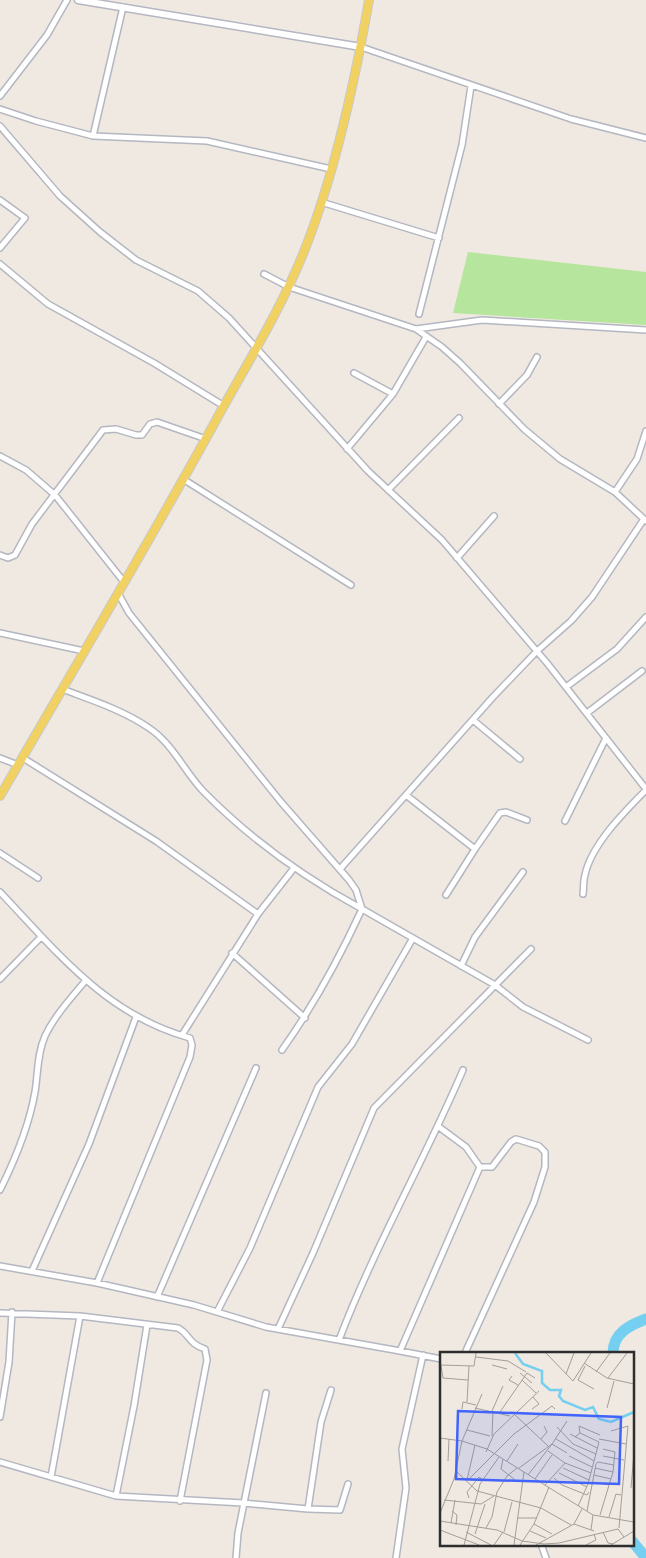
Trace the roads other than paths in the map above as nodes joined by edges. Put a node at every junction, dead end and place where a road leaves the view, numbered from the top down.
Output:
1 (67, 0) edge
2 (78, 0) edge
3 (370, 0) edge
4 (123, 8) junction
5 (361, 47) junction
6 (471, 86) junction
7 (0, 96) edge
8 (0, 109) edge
9 (0, 126) edge
10 (93, 136) junction
11 (646, 138) edge
12 (331, 169) junction
13 (0, 200) edge
14 (321, 202) junction
15 (439, 238) junction
16 (0, 248) edge
17 (0, 264) edge
18 (264, 274) dead end
19 (289, 287) junction
20 (420, 314) dead end
21 (416, 329) junction
22 (646, 330) edge
23 (426, 337) junction
24 (257, 347) junction
25 (537, 358) dead end
26 (354, 373) dead end
27 (393, 394) junction
28 (499, 404) junction
29 (224, 406) junction
30 (459, 418) dead end
31 (646, 431) edge
32 (206, 439) junction
33 (347, 449) junction
34 (0, 456) edge
35 (183, 479) junction
36 (388, 490) junction
37 (615, 492) junction
38 (55, 495) junction
39 (494, 516) dead end
40 (645, 520) edge
41 (0, 555) edge
42 (457, 558) junction
43 (124, 582) junction
44 (351, 585) dead end
45 (118, 593) junction
46 (646, 617) edge
47 (0, 633) edge
48 (84, 651) junction
49 (537, 651) junction
50 (642, 671) dead end
51 (566, 687) junction
52 (62, 689) junction
53 (587, 713) junction
54 (473, 720) junction
55 (606, 738) junction
56 (0, 758) edge
57 (520, 759) dead end
58 (20, 761) junction
59 (646, 790) edge
60 (0, 796) edge
61 (406, 796) junction
62 (527, 820) dead end
63 (565, 821) dead end
64 (475, 849) junction
65 (0, 853) edge
66 (294, 868) junction
67 (340, 868) junction
68 (523, 872) dead end
69 (38, 878) dead end
70 (0, 892) edge
71 (583, 894) dead end
72 (446, 895) dead end
73 (362, 909) junction
74 (258, 914) junction
75 (41, 937) junction
76 (413, 938) junction
77 (530, 949) dead end
78 (232, 952) junction
79 (461, 966) junction
80 (0, 979) edge
81 (86, 980) junction
82 (495, 985) junction
83 (136, 1017) junction
84 (305, 1018) junction
85 (182, 1036) junction
86 (588, 1040) dead end
87 (282, 1050) dead end
88 (256, 1068) dead end
89 (463, 1070) dead end
90 (439, 1127) junction
91 (480, 1167) junction
92 (0, 1190) edge
93 (0, 1266) edge
94 (32, 1271) junction
95 (97, 1283) junction
96 (157, 1297) junction
97 (12, 1312) junction
98 (217, 1312) junction
99 (0, 1313) edge
100 (80, 1316) junction
101 (147, 1325) junction
102 (278, 1329) junction
103 (339, 1340) junction
104 (400, 1352) junction
105 (465, 1352) edge
106 (422, 1355) junction
107 (440, 1359) edge
108 (331, 1390) dead end
109 (266, 1393) dead end
110 (0, 1418) edge
111 (0, 1462) edge
112 (51, 1477) junction
113 (348, 1484) dead end
114 (116, 1496) junction
115 (180, 1501) junction
116 (243, 1503) junction
117 (308, 1509) junction
118 (542, 1546) edge
119 (236, 1558) edge
120 (396, 1558) edge
121 (546, 1558) edge

1 - 7 street
2 - 4 street
3 - 5 main road
4 - 5 street
4 - 10 street
5 - 6 street
5 - 12 main road
6 - 11 street
6 - 15 street
8 - 10 street
9 - 24 street
10 - 12 street
12 - 14 main road
13 - 16 street
14 - 15 street
14 - 19 main road
15 - 20 street
17 - 29 street
18 - 19 street
19 - 21 street
19 - 24 main road
21 - 22 street
21 - 23 street
23 - 27 street
23 - 28 street
24 - 29 main road
24 - 33 street
25 - 28 street
26 - 27 street
27 - 33 street
28 - 37 street
29 - 32 main road
30 - 36 street
31 - 37 street
32 - 35 main road
32 - 38 street
33 - 36 street
34 - 38 street
35 - 43 main road
35 - 44 street
36 - 42 street
37 - 40 street
38 - 41 street
38 - 43 street
39 - 42 street
40 - 49 street
42 - 49 street
43 - 45 main road
45 - 48 main road
45 - 67 street
46 - 51 street
47 - 48 street
48 - 52 main road
49 - 51 street
49 - 54 street
50 - 53 street
51 - 53 street
52 - 58 main road
52 - 66 street
53 - 55 street
54 - 57 street
54 - 61 street
55 - 59 street
55 - 63 street
56 - 58 street
58 - 60 main road
58 - 74 street
59 - 71 street
61 - 64 street
61 - 67 street
62 - 64 street
64 - 72 street
65 - 69 street
66 - 73 street
66 - 74 street
67 - 73 street
68 - 79 street
70 - 75 street
73 - 76 street
73 - 84 street
74 - 78 street
75 - 80 street
75 - 81 street
76 - 79 street
76 - 98 street
77 - 82 street
78 - 84 street
78 - 85 street
79 - 82 street
81 - 83 street
81 - 92 street
82 - 86 street
82 - 102 street
83 - 85 street
83 - 94 street
84 - 87 street
85 - 95 street
88 - 96 street
89 - 90 street
90 - 91 street
90 - 103 street
91 - 104 street
91 - 105 street
93 - 94 street
94 - 95 street
95 - 96 street
96 - 98 street
97 - 99 street
97 - 100 street
97 - 110 street
98 - 102 street
100 - 101 street
100 - 112 street
101 - 114 street
101 - 115 street
102 - 103 street
103 - 104 street
104 - 106 street
106 - 107 street
106 - 120 street
108 - 117 street
109 - 116 street
111 - 112 street
112 - 114 street
113 - 117 street
114 - 115 street
115 - 116 street
116 - 117 street
116 - 119 street
118 - 121 street

